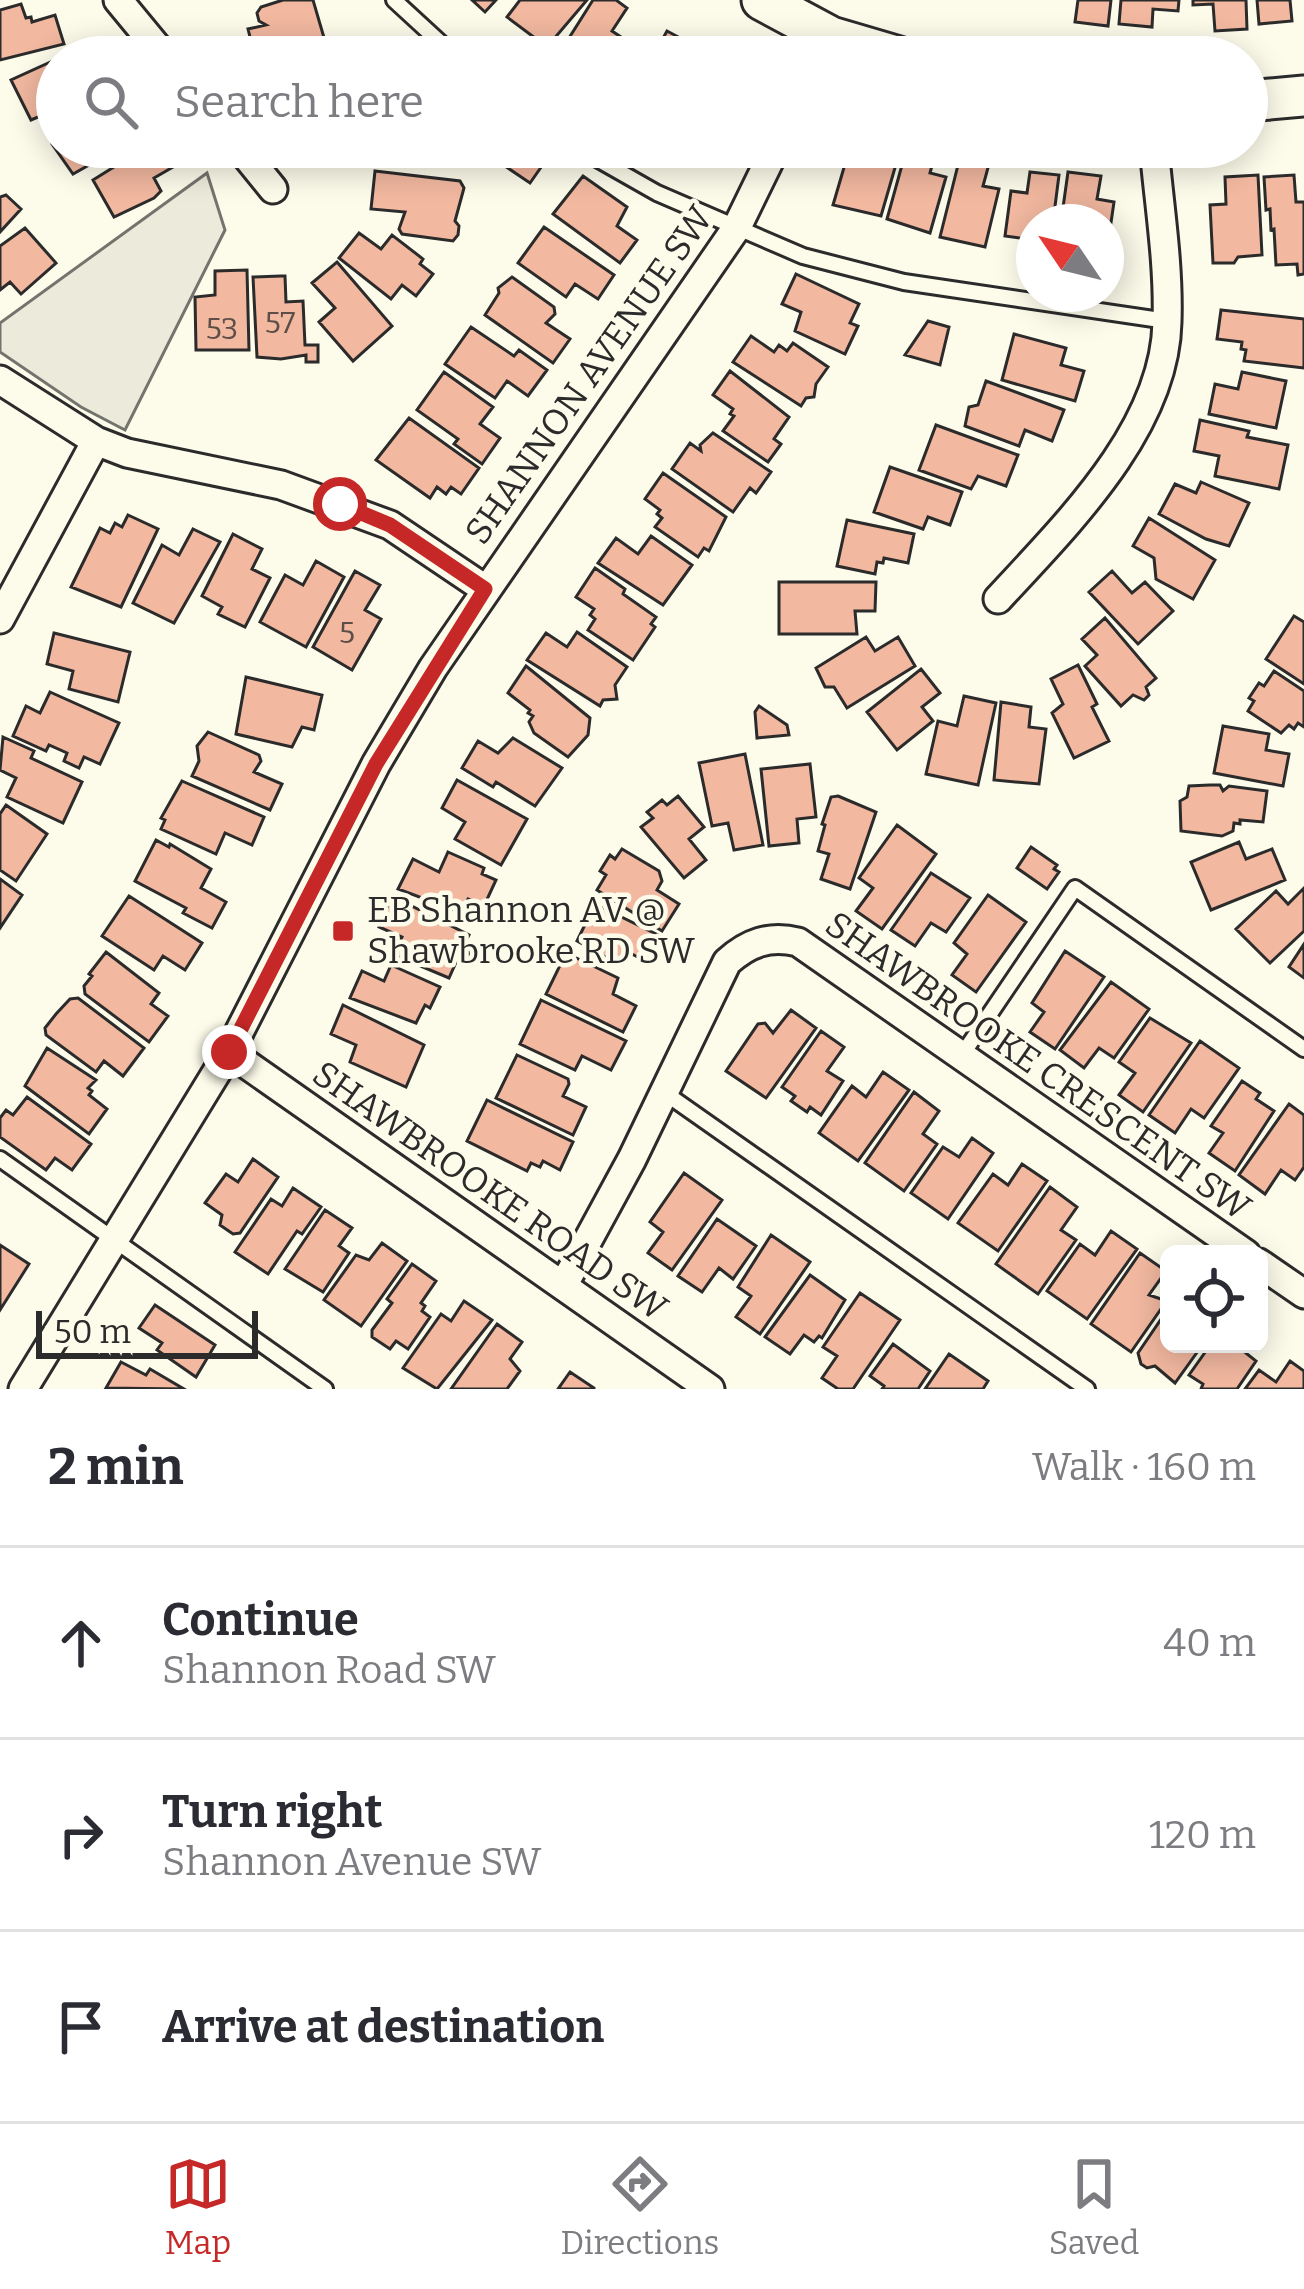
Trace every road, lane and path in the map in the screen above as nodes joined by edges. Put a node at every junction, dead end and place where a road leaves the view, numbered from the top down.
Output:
1 (118, 0) edge
2 (394, 0) edge
3 (762, 0) edge
4 (148, 36) edge
5 (433, 36) edge
6 (811, 36) edge
7 (1304, 96) edge
8 (1268, 99) edge
9 (256, 168) edge
10 (613, 168) edge
11 (766, 168) edge
12 (1156, 168) edge
13 (273, 189) dead end
14 (737, 227) junction
15 (1167, 322) junction
16 (0, 380) edge
17 (96, 441) junction
18 (485, 589) junction
19 (998, 599) dead end
20 (0, 619) edge
21 (1304, 1049) edge
22 (229, 1052) junction
23 (962, 1055) junction
24 (665, 1093) junction
25 (0, 1160) edge
26 (111, 1239) junction
27 (1233, 1245) edge
28 (1268, 1269) edge
29 (563, 1286) junction
30 (1304, 1294) edge
31 (23, 1389) edge
32 (325, 1389) edge
33 (710, 1389) edge
34 (1087, 1389) edge

1 - 4 street
2 - 5 lane
3 - 6 street
7 - 8 street
9 - 13 street
10 - 14 lane
11 - 14 street, SHANNON AVENUE SW
12 - 15 street
14 - 15 lane
14 - 18 street, SHANNON AVENUE SW
15 - 19 street
16 - 17 street
17 - 18 street
17 - 20 street
18 - 22 street, SHANNON AVENUE SW
21 - 23 lane
22 - 26 street, SHANNON AVENUE SW
22 - 29 street, SHAWBROOKE ROAD SW
23 - 24 street, SHAWBROOKE CRESCENT SW
23 - 27 street, SHAWBROOKE CRESCENT SW
24 - 29 street, SHAWBROOKE CRESCENT SW
24 - 34 lane
25 - 26 lane
26 - 31 street, SHANNON AVENUE SW
26 - 32 lane
28 - 30 street, SHAWBROOKE CRESCENT SW
29 - 33 street, SHAWBROOKE ROAD SW

